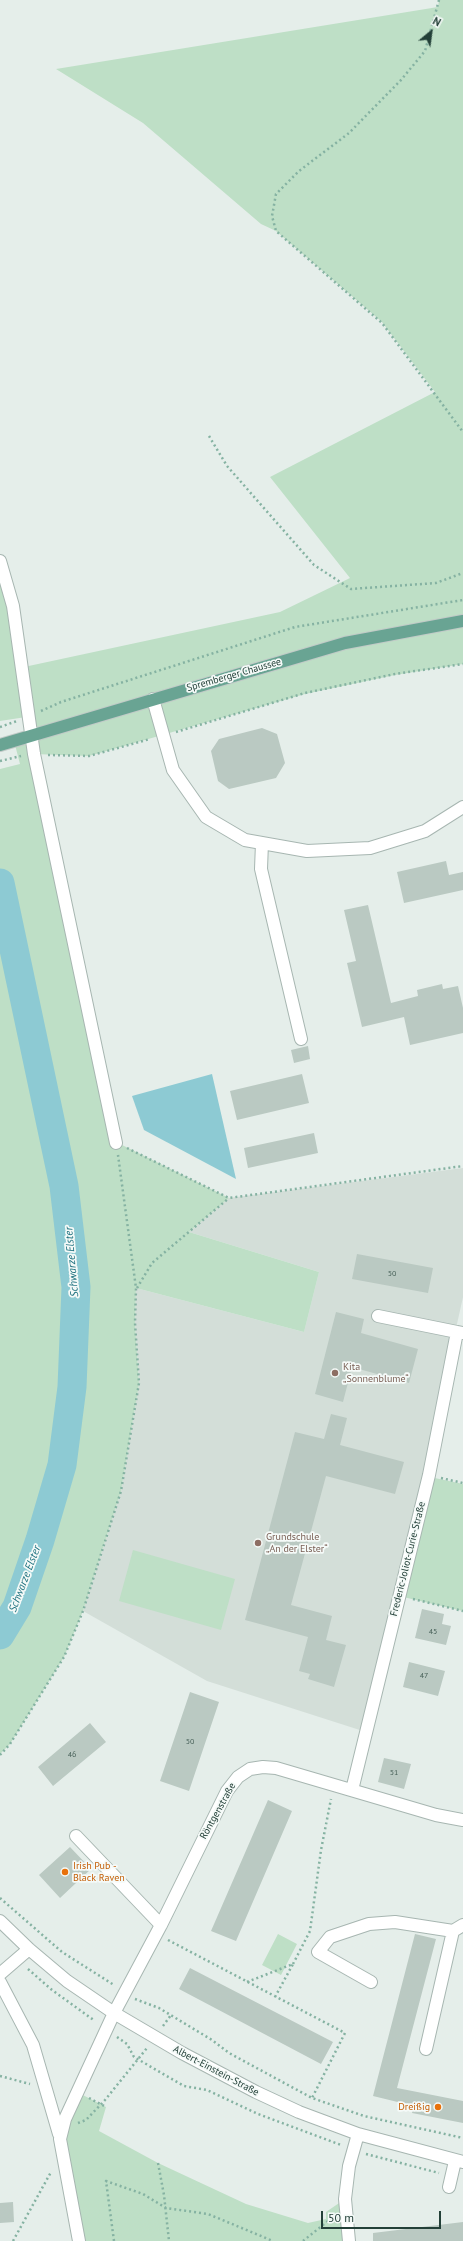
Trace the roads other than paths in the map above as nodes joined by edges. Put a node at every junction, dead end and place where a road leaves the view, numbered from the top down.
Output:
1 (0, 561) edge
2 (463, 621) edge
3 (153, 699) junction
4 (31, 735) junction
5 (4, 744) edge
6 (463, 807) edge
7 (262, 843) junction
8 (301, 1039) dead end
9 (116, 1142) road end
10 (378, 1316) dead end
11 (460, 1332) edge
12 (352, 1790) junction
13 (463, 1820) edge
14 (76, 1836) dead end
15 (0, 1921) edge
16 (458, 1928) edge
17 (165, 1929) junction
18 (29, 1949) junction
19 (0, 1974) edge
20 (0, 1982) edge
21 (371, 1982) dead end
22 (114, 2012) junction
23 (426, 2049) dead end
24 (358, 2134) junction
25 (61, 2138) junction
26 (459, 2161) edge
27 (450, 2187) dead end
28 (79, 2241) edge
29 (349, 2241) edge

1 - 4 street
2 - 3 main road, Spremberger Chaussee
3 - 4 main road, Spremberger Chaussee
3 - 7 street
4 - 5 main road, Spremberger Chaussee
4 - 9 street
6 - 7 street
7 - 8 street
10 - 11 street
11 - 12 street, Frederic-Joliot-Curie-Straße
12 - 13 street, Röntgenstraße
12 - 17 street, Röntgenstraße
14 - 17 street
15 - 18 street, Albert-Einstein-Straße
16 - 21 street
16 - 23 street
17 - 22 street, Röntgenstraße
18 - 19 street
18 - 22 street, Albert-Einstein-Straße
20 - 25 street
22 - 24 street, Albert-Einstein-Straße
22 - 25 street, Röntgenstraße
24 - 26 street, Albert-Einstein-Straße
24 - 29 street
25 - 28 street
26 - 27 street

